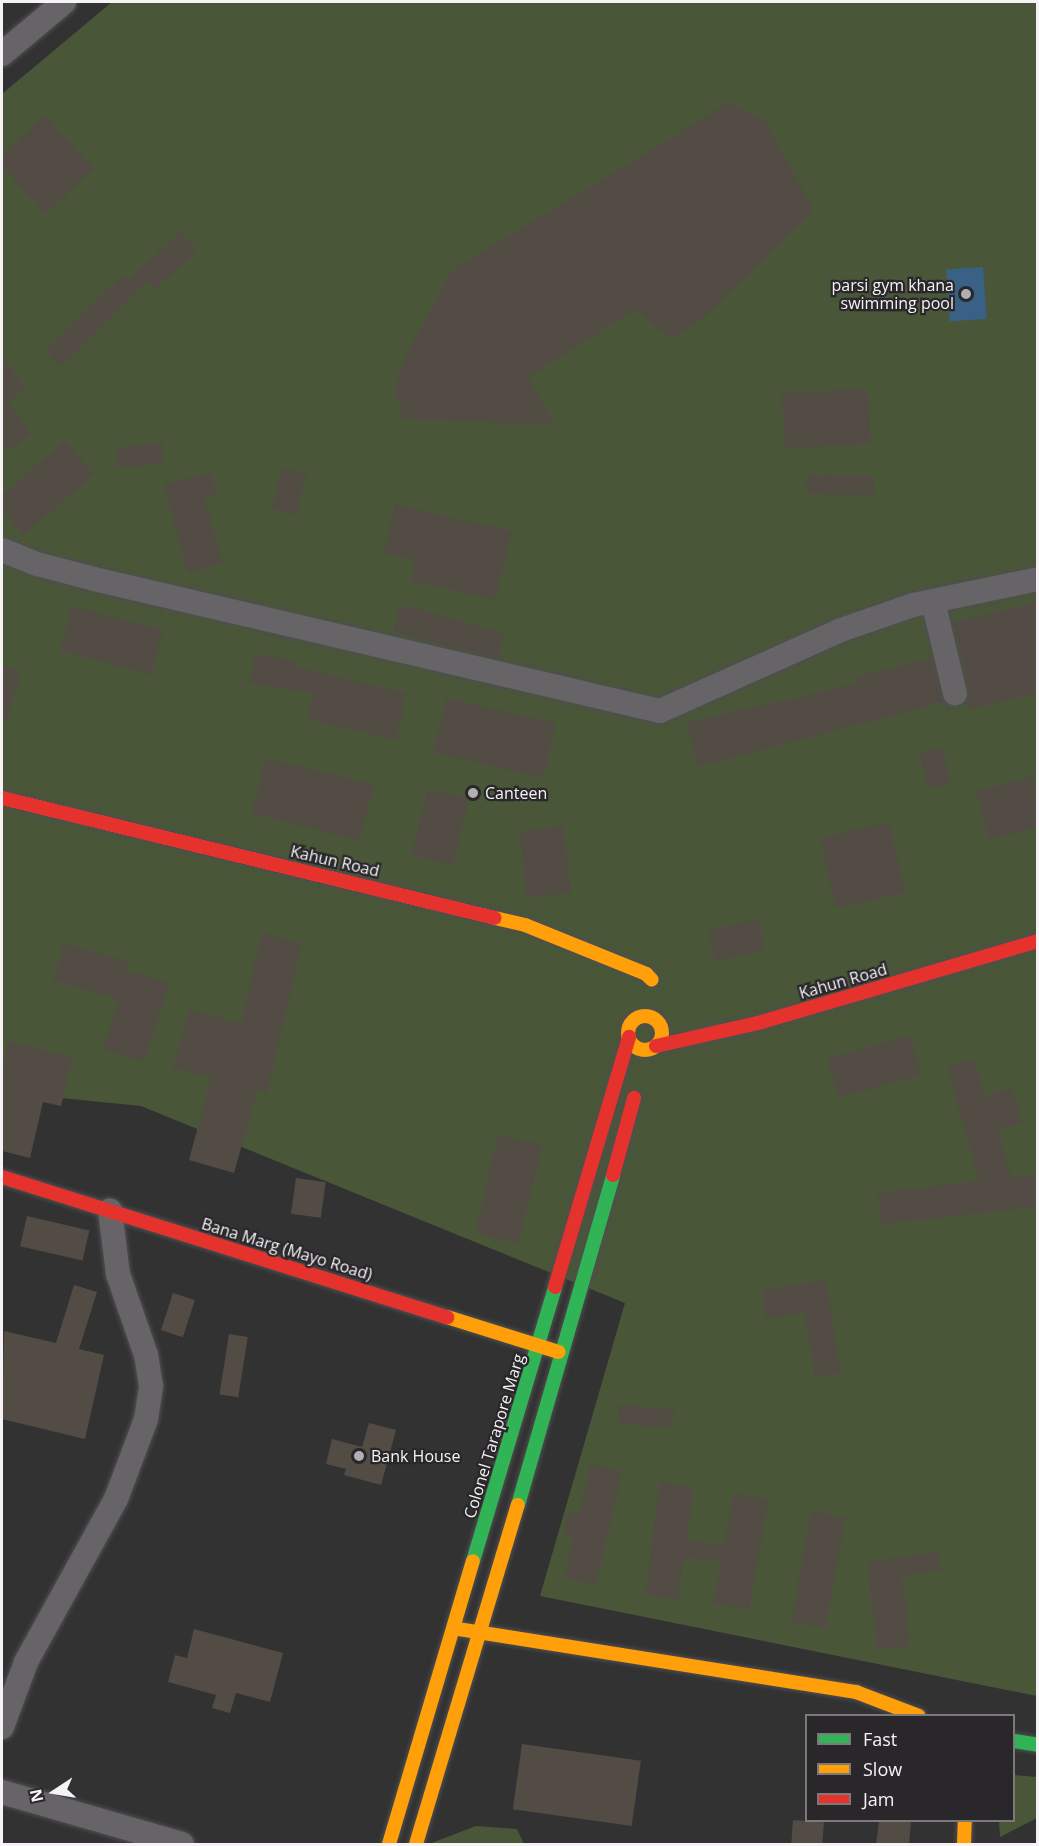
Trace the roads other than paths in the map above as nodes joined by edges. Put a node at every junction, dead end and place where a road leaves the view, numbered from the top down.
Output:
1 (64, 2) edge
2 (2, 54) edge
3 (2, 550) edge
4 (1038, 579) edge
5 (933, 601) junction
6 (955, 693) dead end
7 (2, 798) edge
8 (1038, 941) edge
9 (650, 992) junction
10 (633, 1021) junction
11 (663, 1023) junction
12 (629, 1037) junction
13 (649, 1052) junction
14 (638, 1084) dead end
15 (2, 1177) edge
16 (110, 1211) junction
17 (538, 1346) junction
18 (563, 1354) junction
19 (454, 1628) junction
20 (480, 1633) junction
21 (914, 1714) edge
22 (2, 1727) edge
23 (1015, 1741) edge
24 (1038, 1745) edge
25 (2, 1792) edge
26 (965, 1822) edge
27 (182, 1845) edge
28 (388, 1845) edge
29 (416, 1845) edge
30 (964, 1845) edge

1 - 2 street
3 - 5 street
4 - 5 street
5 - 6 street
7 - 9 street, Kahun Road
8 - 13 street, Kahun Road
9 - 10 street
9 - 11 street
10 - 11 street
10 - 12 street
11 - 13 street
12 - 13 street
12 - 17 street, Colonel Tarapore Marg
14 - 18 street
15 - 16 street, Bana Marg (Mayo Road)
16 - 17 street, Bana Marg (Mayo Road)
16 - 22 street
17 - 18 street, Bana Marg (Mayo Road)
17 - 19 street, Colonel Tarapore Marg
18 - 20 street
19 - 20 street
19 - 28 street, Colonel Tarapore Marg
20 - 21 street
20 - 29 street
23 - 24 street
25 - 27 street
26 - 30 street

